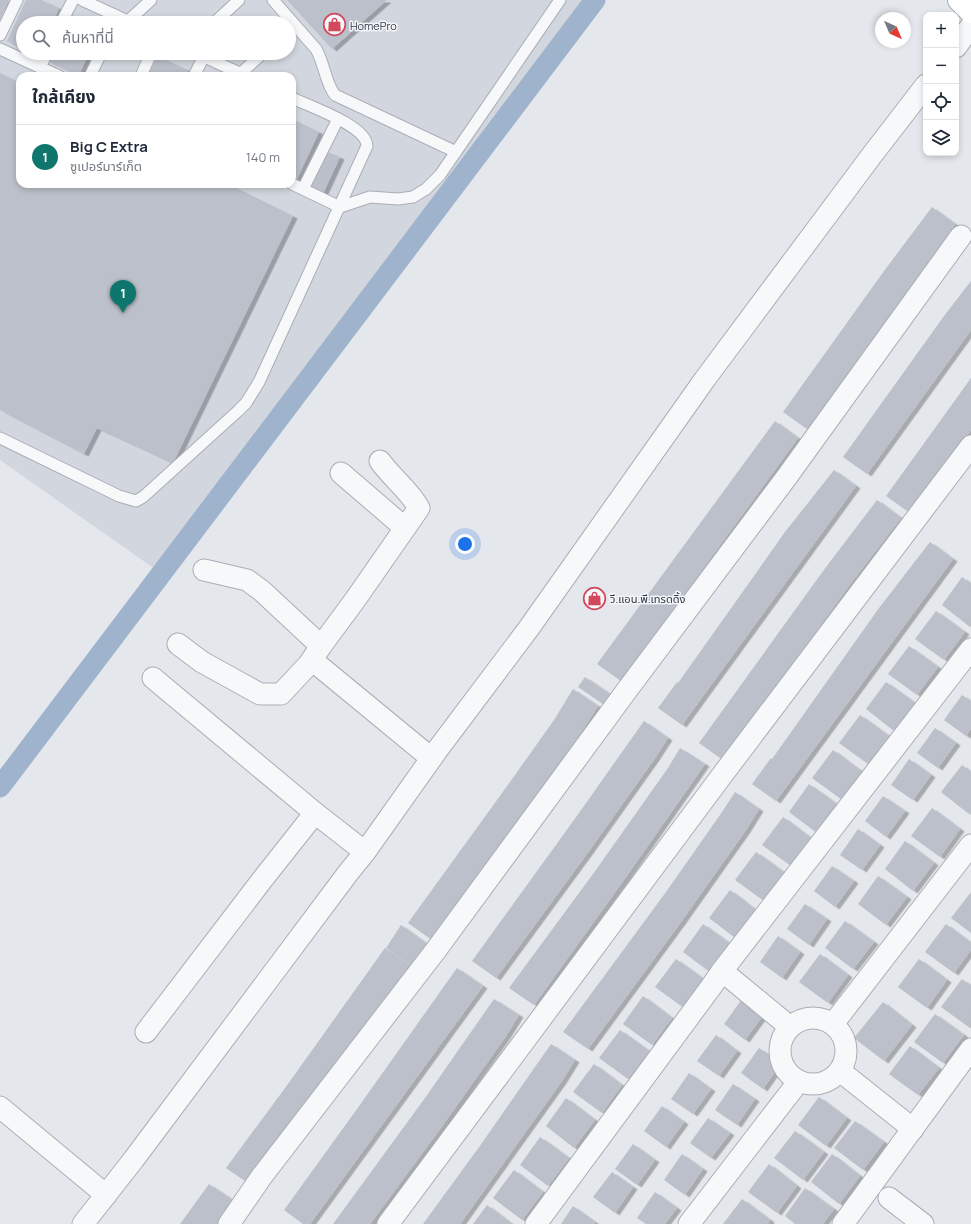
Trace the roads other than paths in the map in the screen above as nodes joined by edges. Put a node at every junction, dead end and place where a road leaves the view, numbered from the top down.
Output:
1 (17, 0) edge
2 (73, 0) edge
3 (82, 0) edge
4 (151, 0) edge
5 (239, 0) edge
6 (273, 0) edge
7 (560, 0) edge
8 (959, 0) edge
9 (971, 12) edge
10 (65, 16) edge
11 (109, 16) edge
12 (136, 16) edge
13 (222, 16) edge
14 (284, 16) edge
15 (971, 26) edge
16 (296, 30) edge
17 (0, 35) edge
18 (959, 43) edge
19 (0, 49) edge
20 (16, 56) edge
21 (24, 60) edge
22 (44, 60) edge
23 (97, 60) edge
24 (149, 60) edge
25 (199, 60) edge
26 (211, 60) edge
27 (257, 60) edge
28 (40, 67) junction
29 (51, 72) edge
30 (92, 72) edge
31 (143, 72) edge
32 (195, 72) edge
33 (237, 72) edge
34 (246, 72) edge
35 (923, 89) edge
36 (296, 100) edge
37 (338, 119) junction
38 (456, 152) junction
39 (296, 186) edge
40 (303, 189) junction
41 (340, 207) junction
42 (961, 236) dead end
43 (0, 438) edge
44 (971, 446) edge
45 (380, 461) dead end
46 (341, 473) dead end
47 (405, 528) junction
48 (204, 570) dead end
49 (178, 644) dead end
50 (971, 649) edge
51 (316, 653) junction
52 (153, 678) dead end
53 (431, 758) junction
54 (315, 812) junction
55 (971, 845) edge
56 (365, 852) junction
57 (722, 971) junction
58 (833, 1024) junction
59 (790, 1027) junction
60 (146, 1032) dead end
61 (971, 1049) edge
62 (840, 1071) junction
63 (799, 1081) junction
64 (0, 1107) edge
65 (913, 1129) junction
66 (106, 1195) junction
67 (888, 1198) dead end
68 (83, 1224) edge
69 (229, 1224) edge
70 (388, 1224) edge
71 (536, 1224) edge
72 (689, 1224) edge
73 (843, 1224) edge
74 (923, 1224) edge

1 - 17 lane
2 - 10 lane
3 - 11 lane
4 - 12 lane
5 - 13 lane
6 - 14 lane
7 - 38 lane
8 - 9 main road
15 - 18 street
16 - 38 lane
19 - 20 lane
21 - 28 lane
22 - 28 lane
23 - 30 lane
24 - 31 lane
25 - 32 lane
26 - 33 lane
27 - 34 lane
28 - 29 lane
35 - 53 street
36 - 37 lane
37 - 40 lane
37 - 41 lane
38 - 41 lane
39 - 40 lane
40 - 41 lane
41 - 43 lane
42 - 69 street
44 - 70 street
45 - 47 street
46 - 47 street
47 - 51 street
48 - 51 street
49 - 51 street
50 - 57 street
51 - 53 street
52 - 54 street
53 - 56 street
54 - 56 street
54 - 60 street
55 - 58 street
56 - 66 street
57 - 59 street
57 - 71 street
58 - 59 street
58 - 62 street
59 - 63 street
61 - 65 street
62 - 63 street
62 - 65 street
63 - 72 street
64 - 66 street
65 - 73 street
66 - 68 street
67 - 74 street

